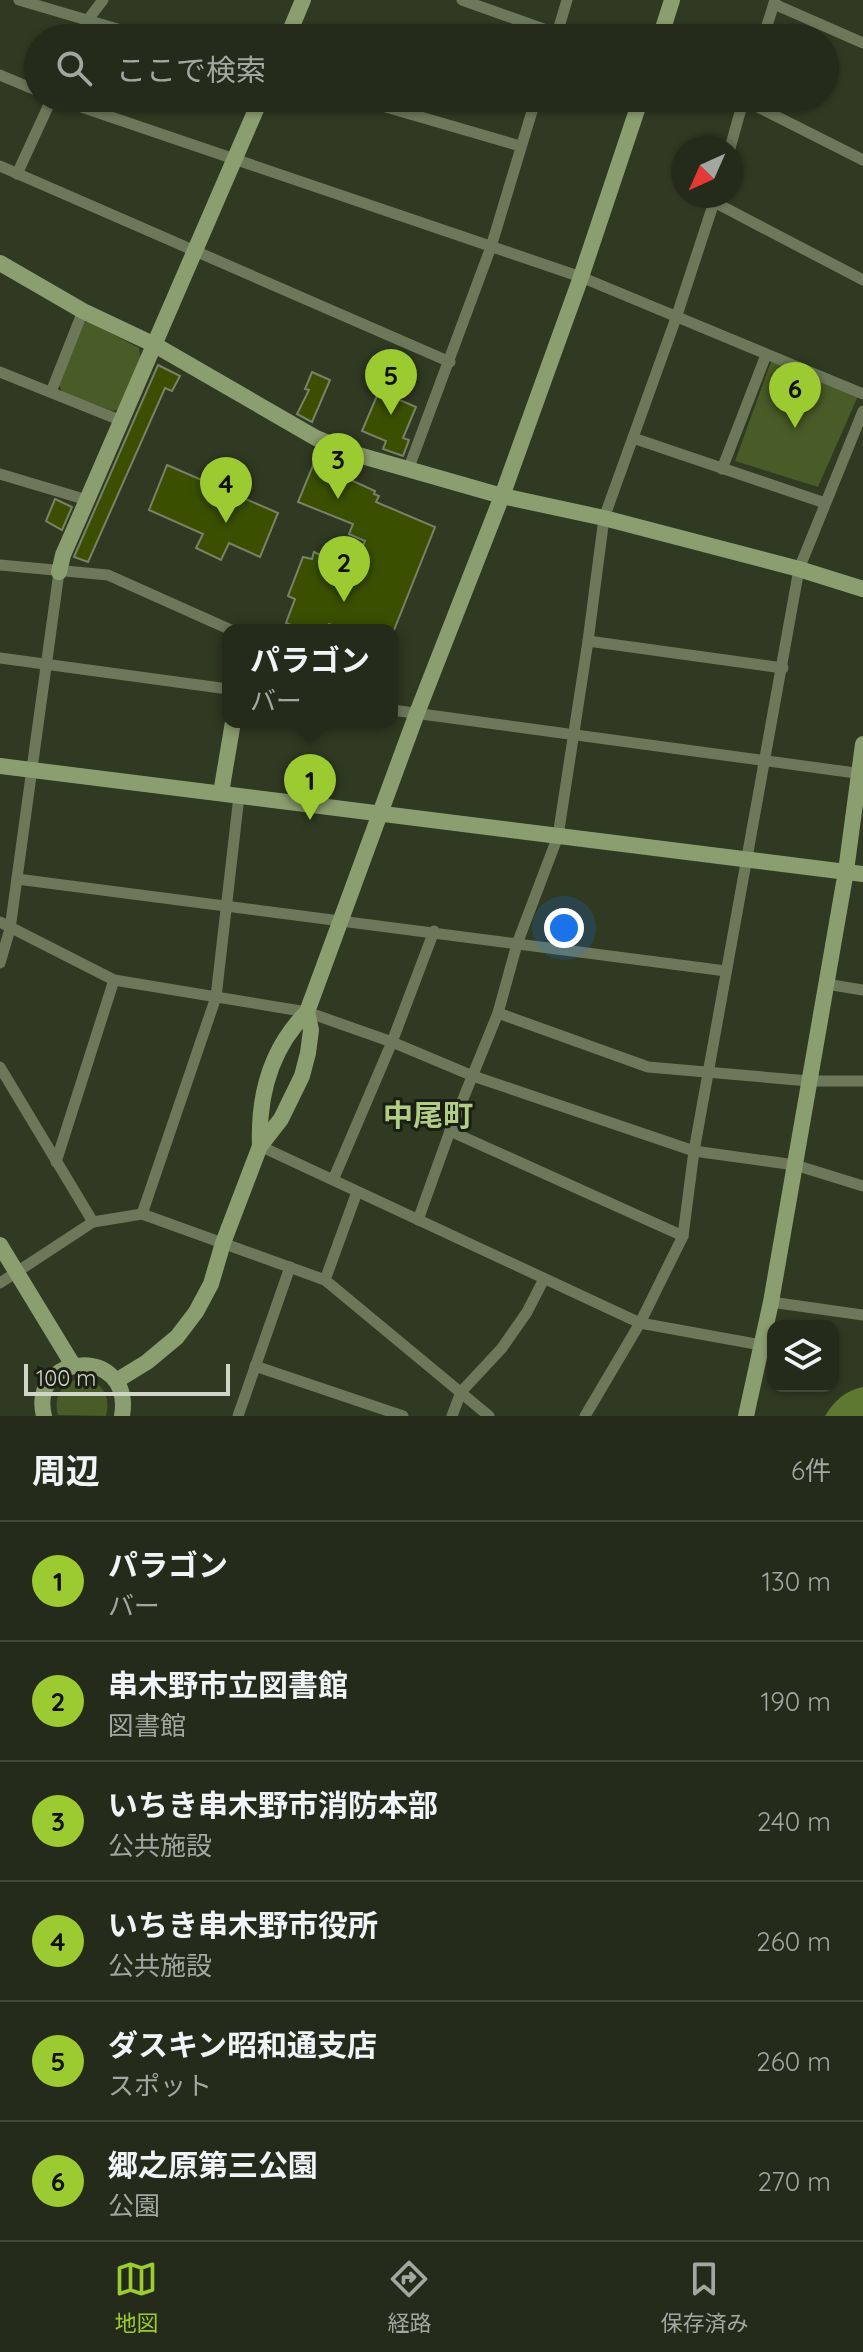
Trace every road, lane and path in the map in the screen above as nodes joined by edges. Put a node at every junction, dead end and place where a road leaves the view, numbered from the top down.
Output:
1 (19, 0) edge
2 (103, 0) edge
3 (303, 0) edge
4 (462, 0) edge
5 (567, 0) edge
6 (672, 0) edge
7 (775, 2) edge
8 (87, 21) junction
9 (86, 24) edge
10 (98, 24) edge
11 (293, 24) edge
12 (526, 24) edge
13 (562, 24) edge
14 (664, 24) edge
15 (768, 24) edge
16 (822, 24) edge
17 (839, 32) edge
18 (863, 43) edge
19 (0, 75) edge
20 (24, 85) edge
21 (46, 112) edge
22 (95, 112) edge
23 (255, 112) edge
24 (403, 112) edge
25 (531, 112) edge
26 (636, 112) edge
27 (739, 112) edge
28 (770, 112) edge
29 (733, 136) edge
30 (520, 146) junction
31 (235, 159) junction
32 (863, 160) edge
33 (0, 166) edge
34 (17, 174) junction
35 (712, 208) edge
36 (731, 208) edge
37 (491, 247) junction
38 (195, 251) junction
39 (0, 263) edge
40 (581, 277) junction
41 (863, 280) edge
42 (83, 311) junction
43 (676, 318) junction
44 (155, 345) junction
45 (766, 355) junction
46 (450, 362) junction
47 (0, 372) edge
48 (51, 392) junction
49 (863, 394) edge
50 (863, 411) edge
51 (122, 421) junction
52 (633, 438) junction
53 (722, 469) junction
54 (408, 470) junction
55 (0, 474) edge
56 (502, 496) junction
57 (87, 500) junction
58 (825, 503) junction
59 (604, 518) junction
60 (0, 565) edge
61 (799, 569) junction
62 (59, 572) junction
63 (863, 589) edge
64 (222, 626) edge
65 (588, 641) junction
66 (0, 658) edge
67 (48, 663) junction
68 (783, 668) junction
69 (222, 688) edge
70 (398, 711) edge
71 (417, 713) junction
72 (232, 728) edge
73 (574, 735) junction
74 (863, 744) edge
75 (765, 761) junction
76 (0, 766) edge
77 (31, 771) junction
78 (861, 774) edge
79 (221, 793) junction
80 (239, 796) junction
81 (379, 814) junction
82 (558, 836) junction
83 (747, 859) junction
84 (846, 871) junction
85 (863, 874) edge
86 (17, 879) junction
87 (228, 907) junction
88 (341, 921) junction
89 (5, 926) edge
90 (434, 931) junction
91 (517, 944) junction
92 (0, 963) edge
93 (726, 971) junction
94 (114, 980) junction
95 (826, 984) junction
96 (863, 990) edge
97 (216, 997) junction
98 (307, 1012) junction
99 (498, 1013) junction
100 (392, 1042) junction
101 (0, 1067) edge
102 (708, 1074) junction
103 (473, 1076) junction
104 (809, 1081) junction
105 (863, 1081) edge
106 (450, 1131) junction
107 (260, 1146) junction
108 (694, 1151) junction
109 (56, 1162) junction
110 (795, 1165) junction
111 (333, 1180) junction
112 (863, 1186) edge
113 (357, 1192) junction
114 (142, 1214) junction
115 (418, 1220) junction
116 (93, 1222) junction
117 (683, 1236) junction
118 (223, 1243) junction
119 (0, 1245) edge
120 (290, 1267) junction
121 (17, 1273) junction
122 (544, 1279) junction
123 (325, 1280) junction
124 (0, 1283) edge
125 (771, 1302) junction
126 (863, 1315) edge
127 (640, 1323) junction
128 (761, 1345) junction
129 (73, 1365) junction
130 (255, 1366) junction
131 (116, 1381) junction
132 (461, 1392) junction
133 (44, 1416) edge
134 (122, 1416) edge
135 (238, 1416) edge
136 (403, 1416) edge
137 (452, 1416) edge
138 (489, 1416) edge
139 (585, 1416) edge
140 (746, 1416) edge

1 - 8 street
2 - 8 street
3 - 11 street
4 - 12 street
5 - 13 street
6 - 14 street
7 - 15 street
7 - 16 street
8 - 9 street
8 - 10 street
17 - 18 street
19 - 20 street
21 - 34 street
22 - 31 street
23 - 31 street
24 - 30 street
25 - 30 street
26 - 40 street
27 - 29 street
28 - 32 street
30 - 37 street
31 - 37 street
31 - 38 street
33 - 34 street
34 - 38 street
35 - 43 street
36 - 41 street
37 - 40 street
37 - 46 street
38 - 44 street
38 - 46 street
39 - 42 street
40 - 43 street
40 - 56 street
42 - 44 street
42 - 48 street
43 - 45 street
43 - 52 street
44 - 51 street
44 - 54 street
45 - 49 street
45 - 53 street
46 - 54 street
47 - 48 street
48 - 51 street
50 - 58 street
51 - 57 street
52 - 53 street
52 - 59 street
53 - 58 street
54 - 56 street
55 - 57 street
56 - 59 street
56 - 71 street
57 - 62 street
58 - 61 street
59 - 61 street
59 - 65 street
60 - 62 street
61 - 63 street
61 - 68 street
62 - 64 street
62 - 67 street
65 - 68 street
65 - 73 street
66 - 67 street
67 - 69 street
67 - 77 street
68 - 75 street
70 - 71 street
71 - 73 street
71 - 81 street
72 - 79 street
73 - 75 street
73 - 82 street
74 - 78 street
75 - 78 street
75 - 83 street
76 - 77 street
77 - 79 street
77 - 86 street
78 - 84 street
79 - 80 street
80 - 81 street
80 - 87 street
81 - 82 street
81 - 88 street
82 - 83 street
82 - 91 street
83 - 84 street
83 - 93 street
84 - 85 street
84 - 95 street
86 - 87 street
86 - 89 street
87 - 88 street
87 - 97 street
88 - 90 street
88 - 98 street
89 - 92 street
89 - 94 street
90 - 91 street
90 - 100 street
91 - 93 street
91 - 99 street
93 - 102 street
94 - 97 street
94 - 109 street
95 - 96 street
95 - 104 street
97 - 98 street
97 - 114 street
98 - 100 street
98 - 107 street
98 - 107 street
99 - 102 street
99 - 103 street
100 - 103 street
100 - 111 street
101 - 109 street
102 - 104 street
102 - 108 street
103 - 106 street
103 - 108 street
104 - 105 street
104 - 110 street
106 - 115 street
106 - 117 street
107 - 111 street
107 - 118 street
108 - 110 street
108 - 117 street
109 - 116 street
110 - 112 street
110 - 125 street
111 - 113 street
113 - 115 street
113 - 123 street
114 - 116 street
114 - 118 street
115 - 122 street
116 - 121 street
117 - 127 street
118 - 120 street
118 - 131 street
119 - 121 street
120 - 123 street
120 - 130 street
121 - 124 street
121 - 129 street
122 - 127 street
122 - 132 street
123 - 132 street
125 - 126 street
125 - 128 street
127 - 128 street
127 - 139 street
128 - 140 street
129 - 131 street
129 - 133 street
130 - 135 street
130 - 136 street
131 - 134 street
132 - 137 street
132 - 138 street

